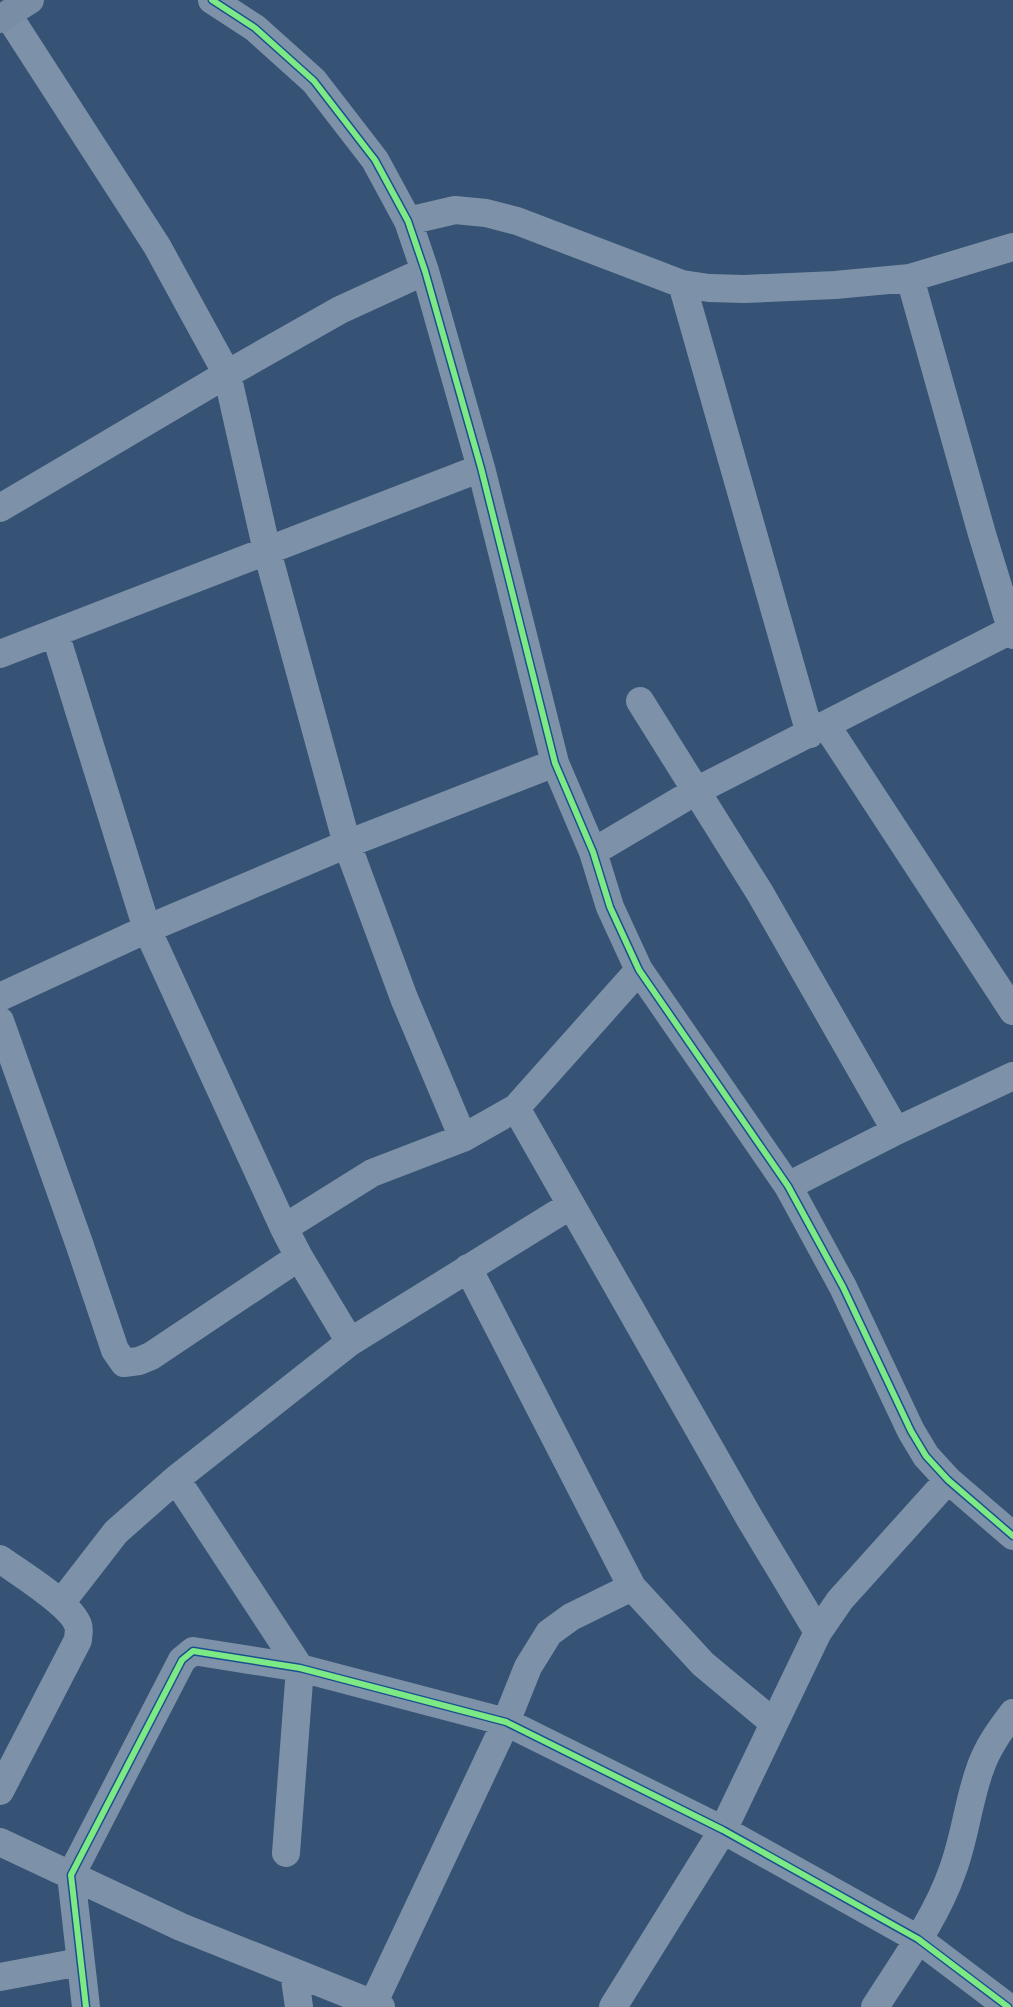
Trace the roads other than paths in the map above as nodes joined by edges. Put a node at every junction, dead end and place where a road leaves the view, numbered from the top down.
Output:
1 (212, 0) edge
2 (13, 11) edge
3 (408, 221) junction
4 (1013, 247) edge
5 (425, 271) junction
6 (910, 278) junction
7 (682, 284) junction
8 (227, 374) junction
9 (481, 468) junction
10 (3, 501) edge
11 (267, 551) junction
12 (55, 633) junction
13 (1012, 633) edge
14 (0, 654) edge
15 (640, 701) dead end
16 (818, 730) junction
17 (555, 763) junction
18 (696, 791) junction
19 (347, 844) junction
20 (593, 852) junction
21 (147, 929) junction
22 (639, 970) junction
23 (0, 997) edge
24 (1013, 1012) edge
25 (0, 1021) edge
26 (1013, 1076) edge
27 (516, 1108) junction
28 (896, 1131) junction
29 (463, 1138) junction
30 (788, 1186) junction
31 (571, 1205) junction
32 (284, 1228) junction
33 (299, 1257) junction
34 (468, 1268) junction
35 (350, 1342) junction
36 (176, 1479) junction
37 (948, 1480) junction
38 (1013, 1536) edge
39 (0, 1559) edge
40 (632, 1587) junction
41 (61, 1603) junction
42 (818, 1632) junction
43 (300, 1668) junction
44 (1013, 1713) edge
45 (506, 1722) junction
46 (774, 1723) junction
47 (0, 1791) edge
48 (722, 1830) junction
49 (0, 1842) edge
50 (286, 1853) dead end
51 (70, 1874) junction
52 (918, 1939) junction
53 (80, 1962) junction
54 (294, 1972) junction
55 (0, 1977) edge
56 (377, 2005) edge
57 (86, 2007) edge
58 (299, 2007) edge
59 (613, 2007) edge
60 (875, 2007) edge
61 (1008, 2007) edge

1 - 3 street
2 - 8 street
3 - 5 street
3 - 7 street
4 - 6 street
5 - 8 street
5 - 9 street
6 - 7 street
6 - 13 street
7 - 16 street
8 - 10 street
8 - 11 street
9 - 11 street
9 - 17 street
11 - 12 street
11 - 19 street
12 - 14 street
12 - 21 street
13 - 16 street
15 - 18 street
16 - 18 street
16 - 24 street
17 - 19 street
17 - 20 street
18 - 20 street
18 - 28 street
19 - 21 street
19 - 29 street
20 - 22 street
21 - 23 street
21 - 32 street
22 - 27 street
22 - 30 street
25 - 33 street
26 - 28 street
27 - 29 street
27 - 31 street
28 - 30 street
29 - 32 street
30 - 37 street
31 - 34 street
31 - 42 street
32 - 33 street
33 - 35 street
34 - 35 street
34 - 40 street
35 - 36 street
36 - 41 street
36 - 43 street
37 - 38 street
37 - 42 street
39 - 41 street
40 - 45 street
40 - 46 street
41 - 47 street
42 - 46 street
43 - 45 street
43 - 50 street
43 - 51 street
44 - 52 street
45 - 48 street
45 - 56 street
46 - 48 street
48 - 52 street
48 - 59 street
49 - 51 street
51 - 53 street
51 - 54 street
52 - 60 street
52 - 61 street
53 - 55 street
53 - 57 street
54 - 56 street
54 - 58 street

